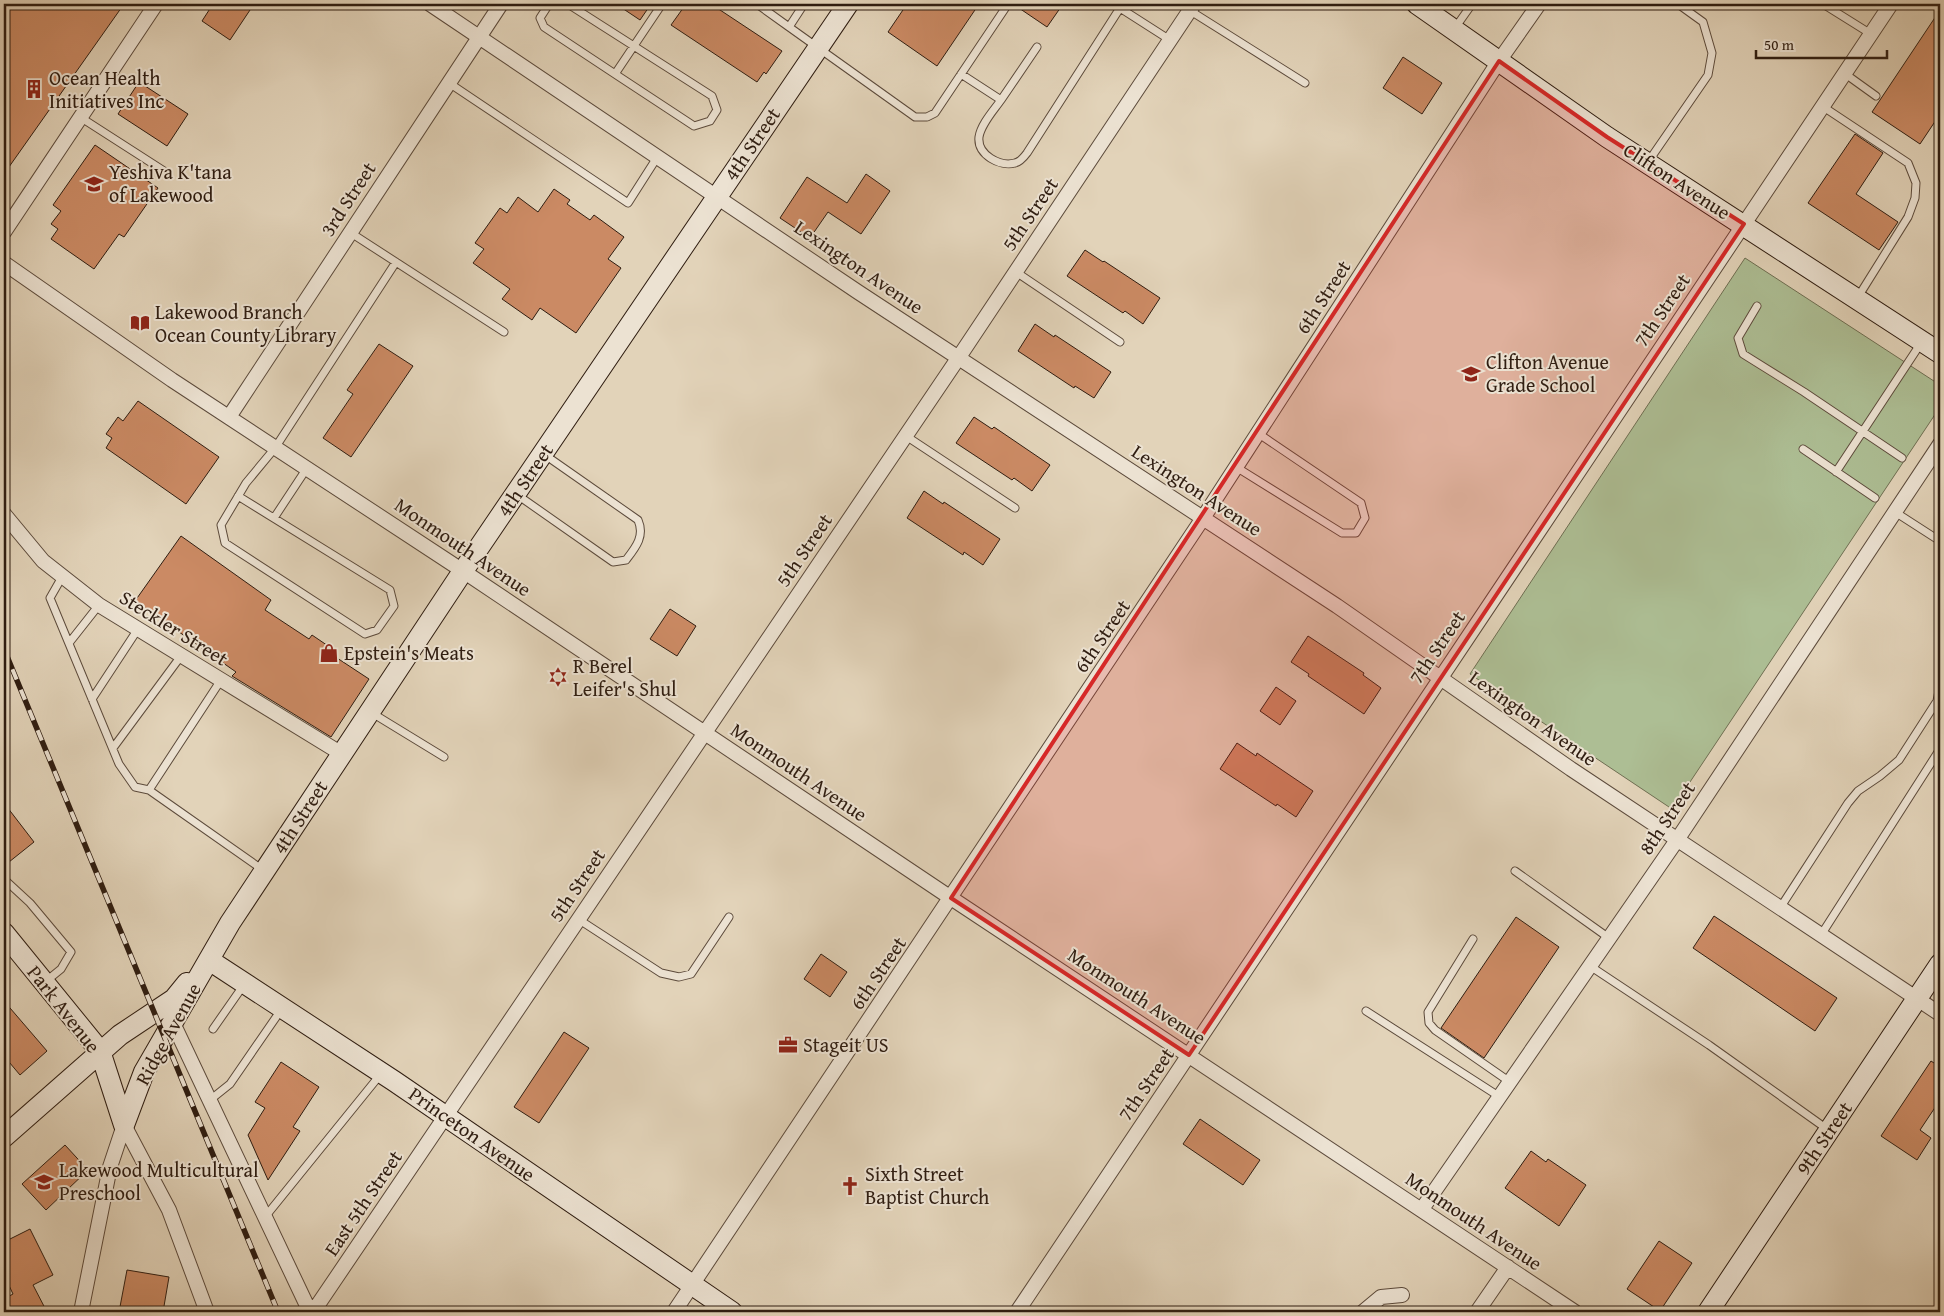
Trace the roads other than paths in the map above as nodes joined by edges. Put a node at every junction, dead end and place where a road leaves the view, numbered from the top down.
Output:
1 (156, 4) edge
2 (430, 4) edge
3 (501, 4) edge
4 (549, 4) edge
5 (568, 4) edge
6 (662, 4) edge
7 (757, 4) edge
8 (804, 4) edge
9 (848, 4) edge
10 (1008, 4) edge
11 (1417, 4) edge
12 (1472, 4) edge
13 (1539, 4) edge
14 (1678, 4) edge
15 (1823, 4) edge
16 (1891, 4) edge
17 (1118, 6) edge
18 (1192, 7) edge
19 (789, 27) junction
20 (1454, 30) junction
21 (1871, 34) junction
22 (479, 36) junction
23 (1170, 40) junction
24 (633, 46) junction
25 (1037, 47) dead end
26 (817, 48) junction
27 (1499, 61) junction
28 (615, 74) junction
29 (961, 74) junction
30 (1844, 74) junction
31 (449, 83) junction
32 (1305, 83) dead end
33 (1876, 96) dead end
34 (1001, 100) junction
35 (1822, 106) junction
36 (80, 117) junction
37 (658, 156) junction
38 (1648, 163) junction
39 (164, 170) dead end
40 (717, 196) junction
41 (1744, 224) junction
42 (4, 232) edge
43 (350, 232) junction
44 (396, 262) junction
45 (4, 263) edge
46 (1016, 272) junction
47 (1857, 298) junction
48 (1757, 306) dead end
49 (504, 332) dead end
50 (1922, 341) junction
51 (1120, 342) dead end
52 (1940, 353) edge
53 (959, 357) junction
54 (229, 417) junction
55 (1863, 431) junction
56 (1259, 434) junction
57 (906, 436) junction
58 (1940, 444) edge
59 (275, 448) junction
60 (1803, 450) dead end
61 (542, 454) junction
62 (1902, 458) dead end
63 (1236, 467) junction
64 (307, 468) junction
65 (1836, 472) junction
66 (515, 494) junction
67 (238, 496) junction
68 (1875, 498) dead end
69 (1015, 508) dead end
70 (1895, 512) junction
71 (4, 514) edge
72 (274, 518) junction
73 (1203, 518) junction
74 (1940, 541) edge
75 (463, 571) junction
76 (62, 577) junction
77 (99, 605) junction
78 (138, 629) junction
79 (69, 643) junction
80 (182, 656) junction
81 (1440, 678) junction
82 (222, 680) junction
83 (1940, 686) edge
84 (92, 700) junction
85 (370, 711) junction
86 (704, 733) junction
87 (113, 748) junction
88 (1940, 750) edge
89 (342, 754) junction
90 (444, 757) dead end
91 (149, 790) junction
92 (1677, 840) junction
93 (264, 871) junction
94 (1515, 871) dead end
95 (4, 879) edge
96 (951, 898) junction
97 (1780, 908) junction
98 (729, 917) dead end
99 (578, 919) junction
100 (4, 933) edge
101 (1821, 935) junction
102 (1609, 938) junction
103 (1473, 939) dead end
104 (209, 960) junction
105 (1940, 964) edge
106 (1590, 966) junction
107 (45, 982) junction
108 (245, 983) junction
109 (1917, 998) junction
110 (282, 1008) junction
111 (1366, 1011) dead end
112 (1940, 1014) edge
113 (172, 1023) junction
114 (213, 1029) dead end
115 (100, 1052) junction
116 (1189, 1055) junction
117 (382, 1073) junction
118 (1510, 1082) junction
119 (1500, 1097) junction
120 (210, 1100) junction
121 (445, 1116) junction
122 (124, 1125) junction
123 (1829, 1130) junction
124 (4, 1137) edge
125 (1422, 1209) junction
126 (265, 1217) junction
127 (1508, 1268) junction
128 (692, 1286) junction
129 (1402, 1295) dead end
130 (81, 1312) edge
131 (207, 1312) edge
132 (312, 1312) edge
133 (674, 1312) edge
134 (732, 1312) edge
135 (1018, 1312) edge
136 (1363, 1312) edge
137 (1477, 1312) edge
138 (1575, 1312) edge
139 (1708, 1312) edge

1 - 36 street
2 - 22 street, Lexington Avenue
3 - 22 street, 3rd Street
4 - 28 lane
5 - 24 lane
6 - 24 lane
7 - 19 lane
8 - 19 lane
9 - 26 street, 4th Street
10 - 29 lane
11 - 20 street, Clifton Avenue
12 - 20 lane
13 - 27 street, 6th Street
14 - 38 lane
15 - 21 lane
16 - 21 street, 7th Street
17 - 23 lane
17 - 34 lane
18 - 23 street, 5th Street
18 - 32 lane
19 - 26 lane
20 - 27 street, Clifton Avenue
21 - 30 street, 7th Street
22 - 31 street, 3rd Street
22 - 37 street, Lexington Avenue
23 - 46 street, 5th Street
24 - 28 lane
24 - 28 lane
25 - 34 lane
26 - 29 lane
26 - 40 street, 4th Street
27 - 38 street, Clifton Avenue
27 - 56 street, 6th Street
29 - 34 lane
30 - 33 lane
30 - 35 street, 7th Street
31 - 37 lane
31 - 43 street, 3rd Street
35 - 41 street, 7th Street
35 - 47 lane
36 - 39 lane
36 - 42 street
37 - 40 street, Lexington Avenue
38 - 41 street, Clifton Avenue
40 - 53 street, Lexington Avenue
40 - 61 street, 4th Street
41 - 47 street, Clifton Avenue
41 - 81 street, 7th Street
43 - 44 lane
43 - 54 street, 3rd Street
44 - 49 lane
44 - 59 lane
45 - 54 street, Monmouth Avenue
46 - 51 lane
46 - 53 street, 5th Street
47 - 50 street, Clifton Avenue
48 - 55 lane
50 - 52 street, Clifton Avenue
50 - 55 lane
53 - 57 street, 5th Street
53 - 73 street, Lexington Avenue
54 - 59 street, Monmouth Avenue
55 - 62 lane
55 - 65 lane
56 - 63 street, 6th Street
56 - 63 lane
57 - 69 lane
57 - 86 street, 5th Street
58 - 70 street, 8th Street
59 - 64 street, Monmouth Avenue
59 - 67 lane
60 - 65 lane
61 - 66 street, 4th Street
61 - 66 lane
63 - 73 street, 6th Street
64 - 72 lane
64 - 75 street, Monmouth Avenue
65 - 68 lane
66 - 75 street, 4th Street
67 - 72 lane
67 - 72 lane
70 - 74 lane
70 - 92 street, 8th Street
71 - 76 street, Steckler Street
73 - 81 street, Lexington Avenue
73 - 96 street, 6th Street
75 - 85 street, 4th Street
75 - 86 street, Monmouth Avenue
76 - 77 street, Steckler Street
76 - 79 lane
77 - 78 street, Steckler Street
77 - 79 lane
78 - 80 street, Steckler Street
78 - 84 lane
79 - 84 lane
80 - 82 street, Steckler Street
80 - 87 lane
81 - 92 street, Lexington Avenue
81 - 116 street, 7th Street
82 - 89 street, Steckler Street
82 - 91 lane
83 - 97 lane
84 - 87 lane
85 - 89 street, 4th Street
85 - 90 lane
86 - 96 street, Monmouth Avenue
86 - 99 street, 5th Street
87 - 91 lane
88 - 101 lane
89 - 93 street, 4th Street
91 - 93 lane
92 - 97 street, Lexington Avenue
92 - 102 street, 8th Street
93 - 104 street, 4th Street
94 - 102 lane
95 - 107 lane
96 - 116 street, Monmouth Avenue
96 - 128 street, 6th Street
97 - 101 street, Lexington Avenue
98 - 99 lane
99 - 121 street, 5th Street
100 - 107 street, Park Avenue
101 - 109 street, Lexington Avenue
102 - 106 street, 8th Street
103 - 118 lane
104 - 108 street, Princeton Avenue
104 - 113 street, Ridge Avenue
104 - 115 street
105 - 109 street, 9th Street
106 - 118 street, 8th Street
106 - 123 lane
107 - 115 street, Park Avenue
108 - 110 street, Princeton Avenue
108 - 114 lane
109 - 112 street, Lexington Avenue
109 - 123 street, 9th Street
110 - 117 street, Princeton Avenue
110 - 120 lane
111 - 119 lane
113 - 120 street
113 - 122 street, Ridge Avenue
115 - 122 street, Park Avenue
115 - 124 street
116 - 125 street, Monmouth Avenue
116 - 135 street, 7th Street
117 - 121 street, Princeton Avenue
117 - 126 lane
118 - 119 street, 8th Street
119 - 125 street, 8th Street
120 - 126 street
121 - 128 street, Princeton Avenue
121 - 132 street, East 5th Street
122 - 130 street, Ridge Avenue
122 - 131 street, Park Avenue
123 - 139 street, 9th Street
125 - 127 street, Monmouth Avenue
126 - 132 street
127 - 137 street
127 - 138 street, Monmouth Avenue
128 - 133 street, 6th Street
128 - 134 street, Princeton Avenue
129 - 136 street

